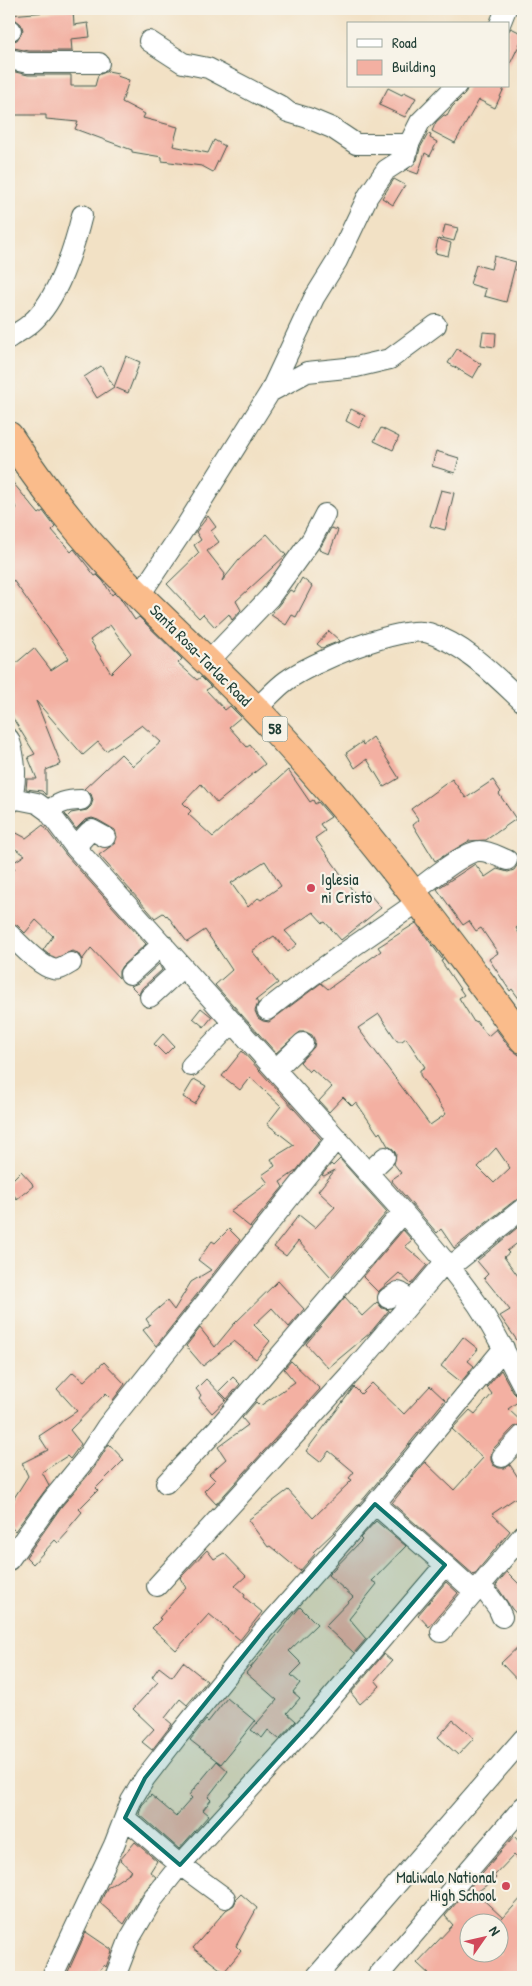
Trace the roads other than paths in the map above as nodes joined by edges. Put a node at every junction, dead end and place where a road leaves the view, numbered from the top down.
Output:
1 (506, 9) edge
2 (501, 22) edge
3 (149, 41) dead end
4 (9, 59) edge
5 (99, 63) dead end
6 (454, 88) edge
7 (409, 144) junction
8 (82, 215) dead end
9 (436, 325) dead end
10 (9, 338) edge
11 (270, 392) junction
12 (9, 436) edge
13 (325, 514) dead end
14 (140, 595) junction
15 (208, 661) junction
16 (523, 702) edge
17 (256, 709) junction
18 (9, 739) edge
19 (80, 800) dead end
20 (10, 801) edge
21 (48, 811) junction
22 (105, 837) dead end
23 (74, 847) junction
24 (506, 860) dead end
25 (416, 897) junction
26 (9, 934) edge
27 (168, 950) junction
28 (71, 963) dead end
29 (130, 974) dead end
30 (150, 997) dead end
31 (267, 1010) dead end
32 (234, 1022) junction
33 (523, 1039) edge
34 (303, 1043) dead end
35 (191, 1066) dead end
36 (276, 1069) junction
37 (337, 1138) junction
38 (385, 1157) dead end
39 (368, 1173) junction
40 (521, 1210) dead end
41 (403, 1212) junction
42 (448, 1264) junction
43 (388, 1298) dead end
44 (411, 1302) junction
45 (504, 1348) junction
46 (523, 1386) edge
47 (523, 1435) edge
48 (502, 1457) dead end
49 (166, 1483) dead end
50 (375, 1504) junction
51 (523, 1535) edge
52 (9, 1560) edge
53 (445, 1565) junction
54 (157, 1586) dead end
55 (478, 1588) junction
56 (502, 1617) dead end
57 (441, 1632) dead end
58 (523, 1739) edge
59 (523, 1806) edge
60 (124, 1818) junction
61 (180, 1865) junction
62 (225, 1898) dead end
63 (52, 1977) edge
64 (114, 1977) edge
65 (316, 1977) edge
66 (377, 1977) edge

1 - 2 street
3 - 7 street
4 - 5 street
6 - 7 street
7 - 11 street
8 - 10 street
9 - 11 street
11 - 14 street
12 - 14 highway, Santa Rosa-Tarlac Road / 58
13 - 15 street
14 - 15 highway, Santa Rosa-Tarlac Road / 58
15 - 17 highway, Santa Rosa-Tarlac Road / 58
16 - 17 street
17 - 25 highway, Santa Rosa-Tarlac Road / 58
18 - 20 street
19 - 21 street
20 - 21 street
21 - 23 street
22 - 23 street
23 - 27 street
24 - 25 street
25 - 31 street
25 - 33 highway, Santa Rosa-Tarlac Road / 58
26 - 28 street
27 - 29 street
27 - 30 street
27 - 32 street
32 - 35 street
32 - 36 street
34 - 36 street
36 - 37 street
37 - 39 street
37 - 52 street
38 - 39 street
39 - 41 street
40 - 42 street
41 - 42 street
41 - 49 street
42 - 44 street
42 - 45 street
43 - 44 street
44 - 54 street
45 - 46 street
45 - 50 street
47 - 48 street
50 - 53 street
50 - 60 street
51 - 55 street
53 - 55 street
53 - 61 street
55 - 56 street
55 - 57 street
58 - 65 street
59 - 66 street
60 - 61 street
60 - 63 street
61 - 62 street
61 - 64 street

